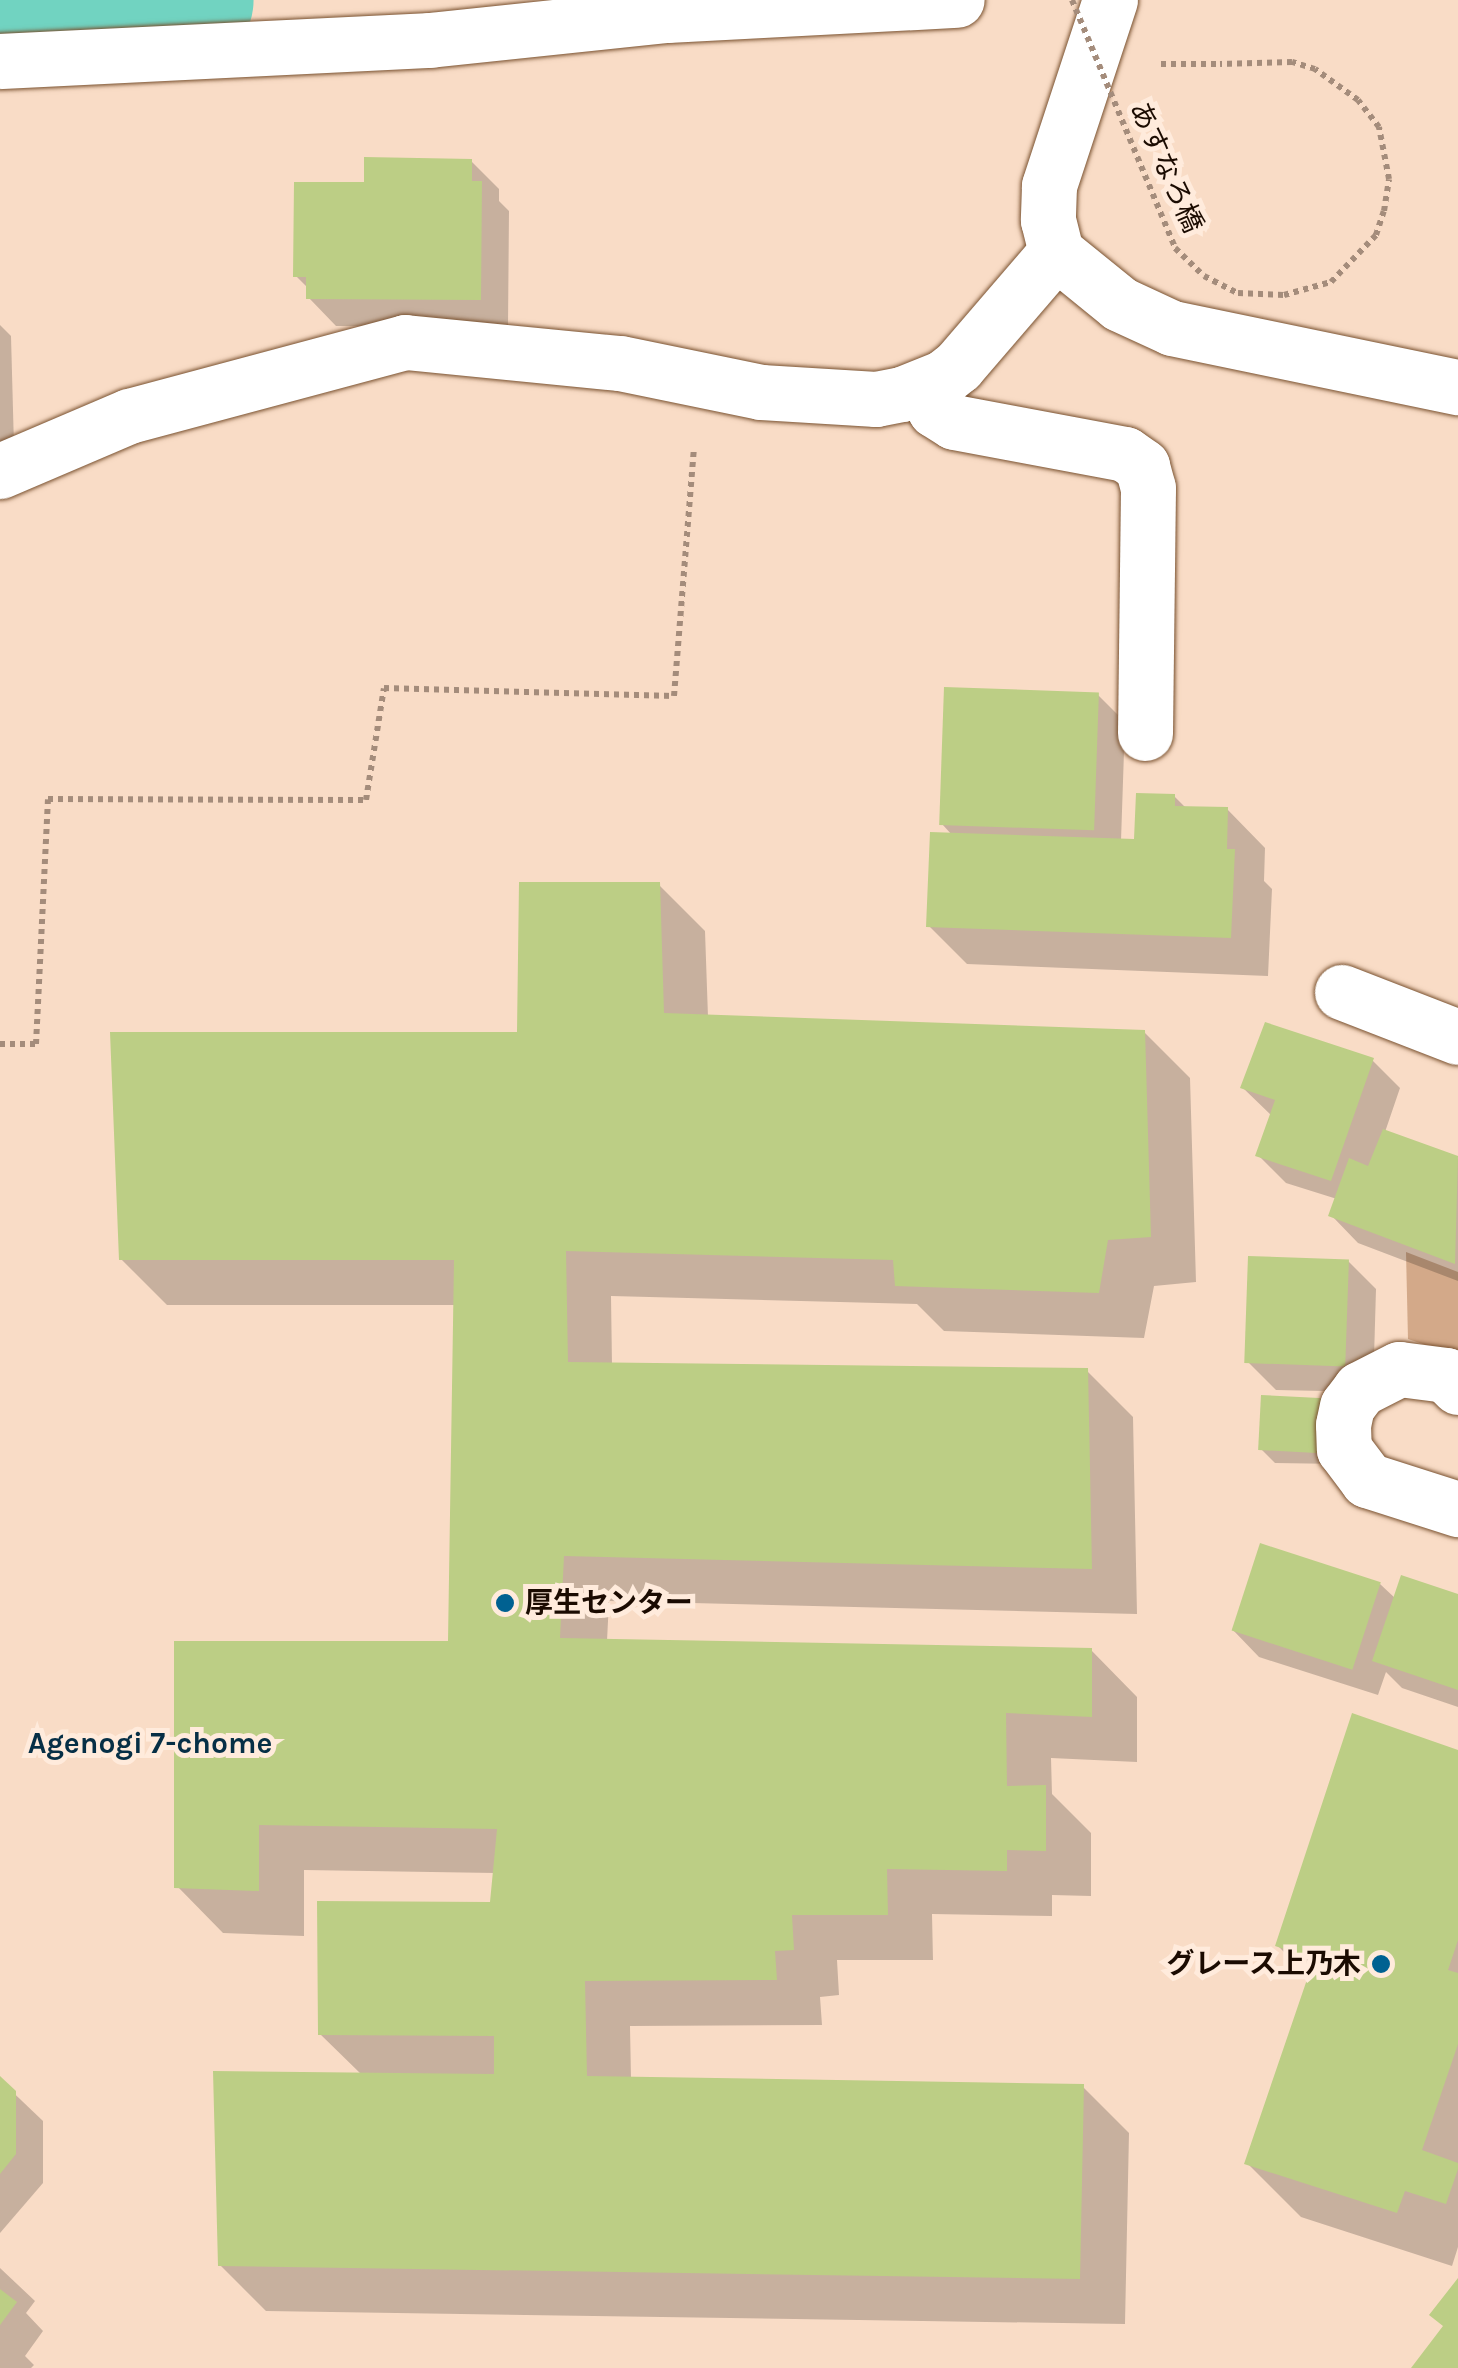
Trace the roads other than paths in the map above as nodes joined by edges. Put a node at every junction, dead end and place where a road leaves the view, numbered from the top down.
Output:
1 (957, 0) edge
2 (1110, 0) edge
3 (0, 61) edge
4 (1056, 252) junction
5 (1458, 387) edge
6 (923, 388) junction
7 (0, 471) edge
8 (1144, 733) dead end
9 (1342, 992) dead end
10 (1458, 1037) edge
11 (1458, 1387) edge
12 (1458, 1509) edge

1 - 3 street
2 - 4 street
4 - 5 street
4 - 6 street
6 - 7 street
6 - 8 street
9 - 10 street
11 - 12 street

